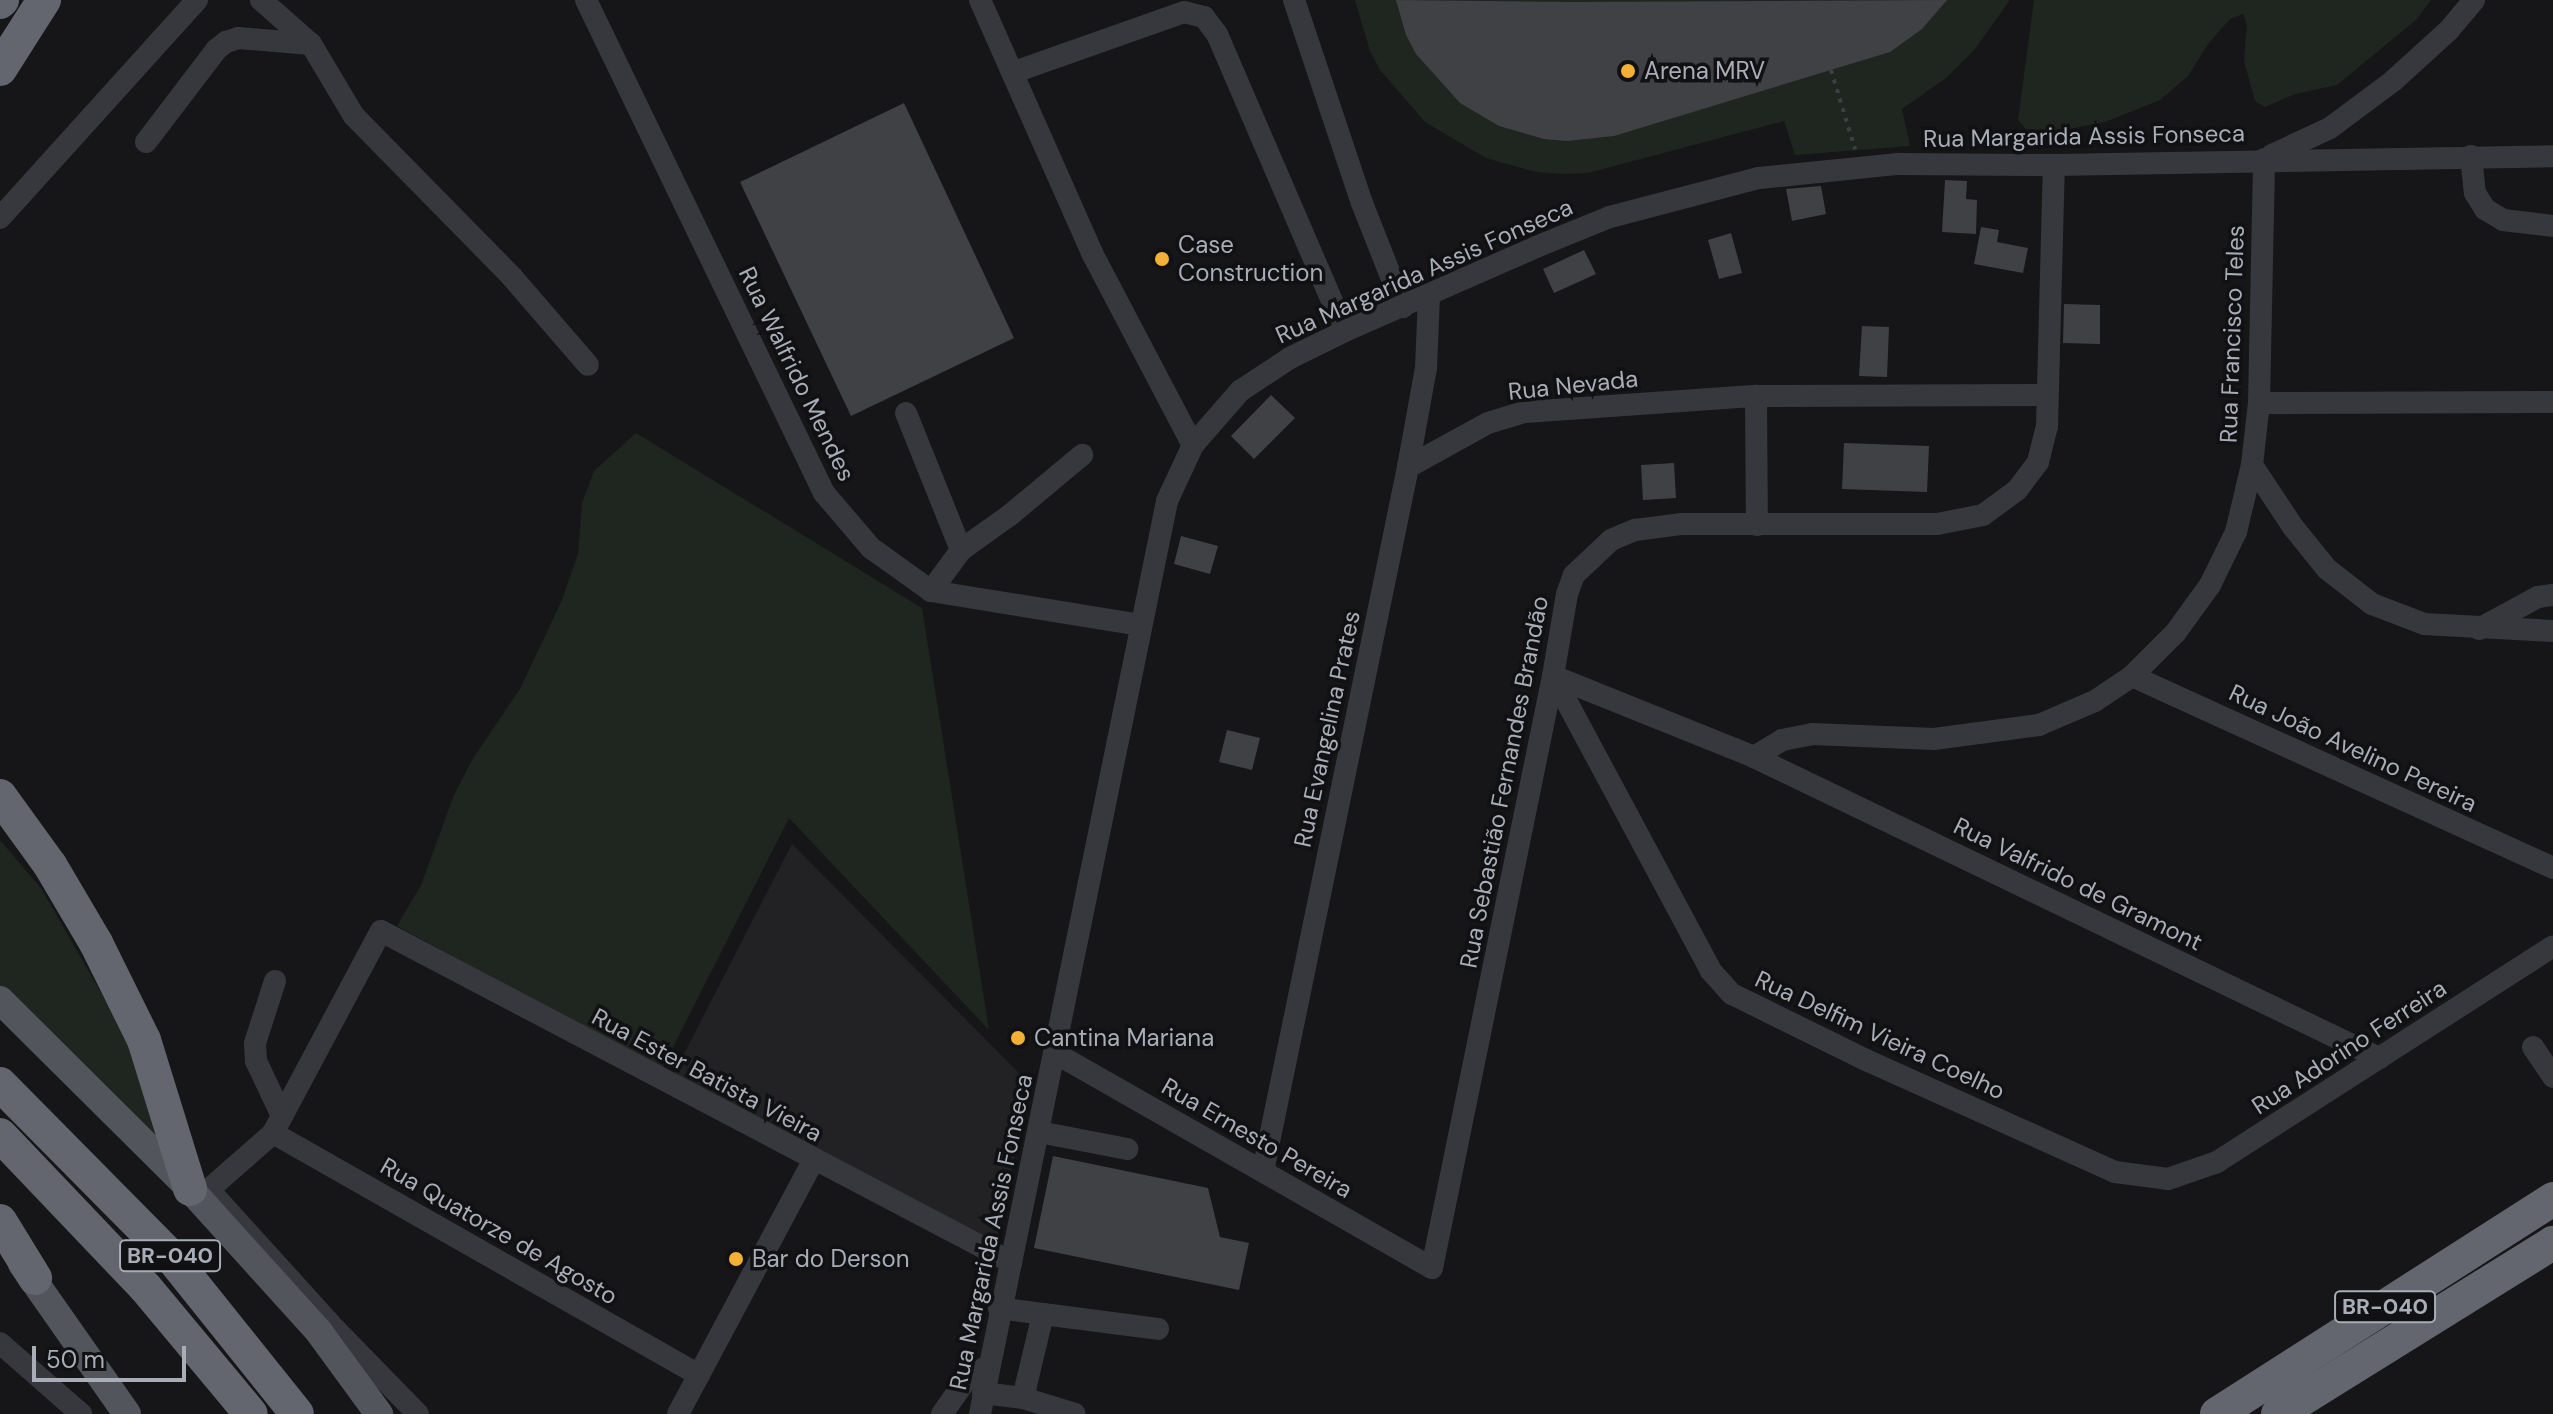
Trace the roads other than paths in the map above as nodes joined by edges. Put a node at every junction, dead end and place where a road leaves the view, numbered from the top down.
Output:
1 (44, 0) edge
2 (197, 0) edge
3 (261, 0) edge
4 (586, 0) edge
5 (980, 0) edge
6 (1294, 0) edge
7 (2474, 0) edge
8 (311, 44) junction
9 (0, 69) edge
10 (1014, 72) junction
11 (146, 142) dead end
12 (2471, 156) junction
13 (2553, 156) edge
14 (2264, 159) junction
15 (2054, 165) junction
16 (0, 218) edge
17 (2553, 226) edge
18 (1429, 296) junction
19 (1403, 307) junction
20 (1345, 331) junction
21 (588, 365) dead end
22 (2047, 395) junction
23 (1756, 396) junction
24 (2553, 402) edge
25 (2259, 403) junction
26 (906, 413) dead end
27 (1193, 445) junction
28 (1082, 455) dead end
29 (2252, 465) junction
30 (1408, 467) junction
31 (1757, 525) junction
32 (961, 550) junction
33 (931, 591) junction
34 (2553, 595) edge
35 (1141, 625) junction
36 (2478, 629) junction
37 (2553, 631) edge
38 (1553, 676) junction
39 (2132, 676) junction
40 (1754, 757) junction
41 (0, 796) edge
42 (2553, 868) edge
43 (2553, 946) edge
44 (275, 981) dead end
45 (0, 1000) edge
46 (2533, 1047) dead end
47 (1055, 1053) junction
48 (2379, 1058) junction
49 (2553, 1077) edge
50 (0, 1084) edge
51 (278, 1125) junction
52 (1039, 1132) junction
53 (0, 1135) edge
54 (1127, 1149) dead end
55 (813, 1161) junction
56 (1263, 1171) junction
57 (2168, 1179) joint
58 (199, 1193) junction
59 (2553, 1199) edge
60 (0, 1221) edge
61 (0, 1241) edge
62 (2553, 1243) edge
63 (1011, 1262) junction
64 (1432, 1268) joint
65 (35, 1278) junction
66 (999, 1308) junction
67 (1043, 1314) junction
68 (1158, 1329) dead end
69 (0, 1343) edge
70 (986, 1367) junction
71 (699, 1375) junction
72 (1023, 1398) junction
73 (981, 1403) edge
74 (81, 1414) edge
75 (127, 1414) edge
76 (251, 1414) edge
77 (297, 1414) edge
78 (379, 1414) edge
79 (418, 1414) edge
80 (678, 1414) edge
81 (942, 1414) edge
82 (1075, 1414) edge
83 (2217, 1414) edge
84 (2278, 1414) edge

1 - 9 highway
2 - 16 street
3 - 8 street
4 - 33 street, Rua Walfrido Mendes
5 - 10 street
6 - 19 street
7 - 14 street
8 - 11 street
8 - 21 street
10 - 20 street
10 - 27 street
12 - 13 street, Rua Margarida Assis Fonseca
12 - 14 street, Rua Margarida Assis Fonseca
12 - 17 street
14 - 15 street, Rua Margarida Assis Fonseca
14 - 25 street, Rua Francisco Teles
15 - 18 street, Rua Margarida Assis Fonseca
15 - 22 street, Rua Sebastião Fernandes Brandão
18 - 19 street, Rua Margarida Assis Fonseca
18 - 30 street, Rua Evangelina Prates
19 - 20 street, Rua Margarida Assis Fonseca
20 - 27 street, Rua Margarida Assis Fonseca
22 - 23 street, Rua Nevada
22 - 31 street, Rua Sebastião Fernandes Brandão
23 - 30 street, Rua Nevada
23 - 31 street
24 - 25 street
25 - 29 street, Rua Francisco Teles
26 - 32 street
27 - 35 street, Rua Margarida Assis Fonseca
28 - 32 street
29 - 36 street
29 - 39 street, Rua Francisco Teles
30 - 56 street, Rua Evangelina Prates
31 - 38 street, Rua Sebastião Fernandes Brandão
32 - 33 street
33 - 35 street, Rua Walfrido Mendes
34 - 36 street
35 - 47 street, Rua Margarida Assis Fonseca
36 - 37 street
38 - 40 street
38 - 57 street, Rua Delfim Vieira Coelho
38 - 64 street, Rua Sebastião Fernandes Brandão
39 - 40 street, Rua Francisco Teles
39 - 42 street, Rua João Avelino Pereira
40 - 48 street, Rua Valfrido de Gramont
41 - 58 highway
43 - 48 street, Rua Adorino Ferreira
44 - 51 street
45 - 58 main road
46 - 49 street
47 - 52 street, Rua Margarida Assis Fonseca
47 - 56 street, Rua Ernesto Pereira
48 - 57 street, Rua Adorino Ferreira
50 - 77 highway, BR-040
51 - 55 street, Rua Ester Batista Vieira
51 - 58 street
51 - 71 street, Rua Quatorze de Agosto
52 - 54 street
52 - 63 street, Rua Margarida Assis Fonseca
53 - 76 highway, BR-040
55 - 63 street, Rua Ester Batista Vieira
55 - 71 street
56 - 64 street, Rua Ernesto Pereira
58 - 78 main road
58 - 79 street
59 - 83 highway, BR-040
60 - 65 highway
61 - 65 main road
62 - 84 highway, BR-040
63 - 66 street, Rua Margarida Assis Fonseca
65 - 75 main road
66 - 67 street
66 - 70 street, Rua Margarida Assis Fonseca
67 - 68 street
67 - 72 street
69 - 74 street
70 - 73 street, Rua Margarida Assis Fonseca
70 - 81 street
71 - 80 street
72 - 73 street
72 - 82 street

